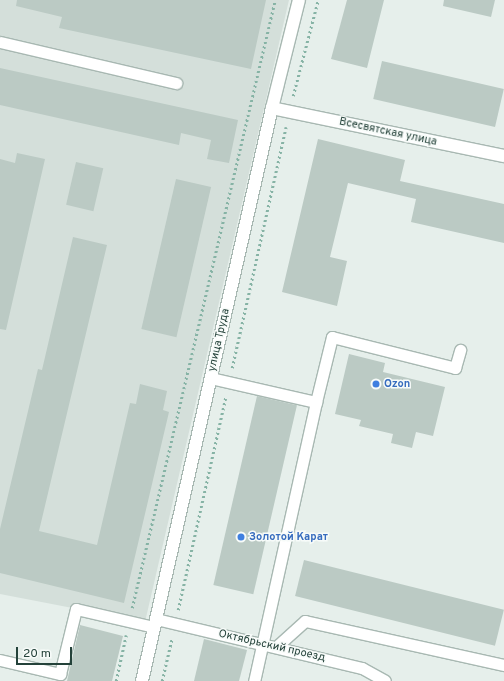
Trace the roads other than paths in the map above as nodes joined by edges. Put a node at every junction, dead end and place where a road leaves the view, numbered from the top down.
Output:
1 (299, 0) edge
2 (0, 42) edge
3 (176, 83) dead end
4 (272, 108) junction
5 (504, 156) edge
6 (460, 350) dead end
7 (210, 378) junction
8 (316, 402) junction
9 (155, 623) junction
10 (261, 644) junction
11 (276, 647) junction
12 (0, 660) edge
13 (504, 665) edge
14 (142, 681) edge
15 (254, 681) edge
16 (385, 681) edge

1 - 4 street, улица Труда
2 - 3 lane
4 - 5 street, Всесвятская улица
4 - 7 street, улица Труда
6 - 8 lane
7 - 8 lane
7 - 9 street, улица Труда
8 - 10 lane
9 - 10 lane, Октябрьский проезд
9 - 12 lane, Октябрьский проезд
9 - 14 street, улица Труда
10 - 11 lane, Октябрьский проезд
10 - 15 lane
11 - 13 lane
11 - 16 lane, Октябрьский проезд

